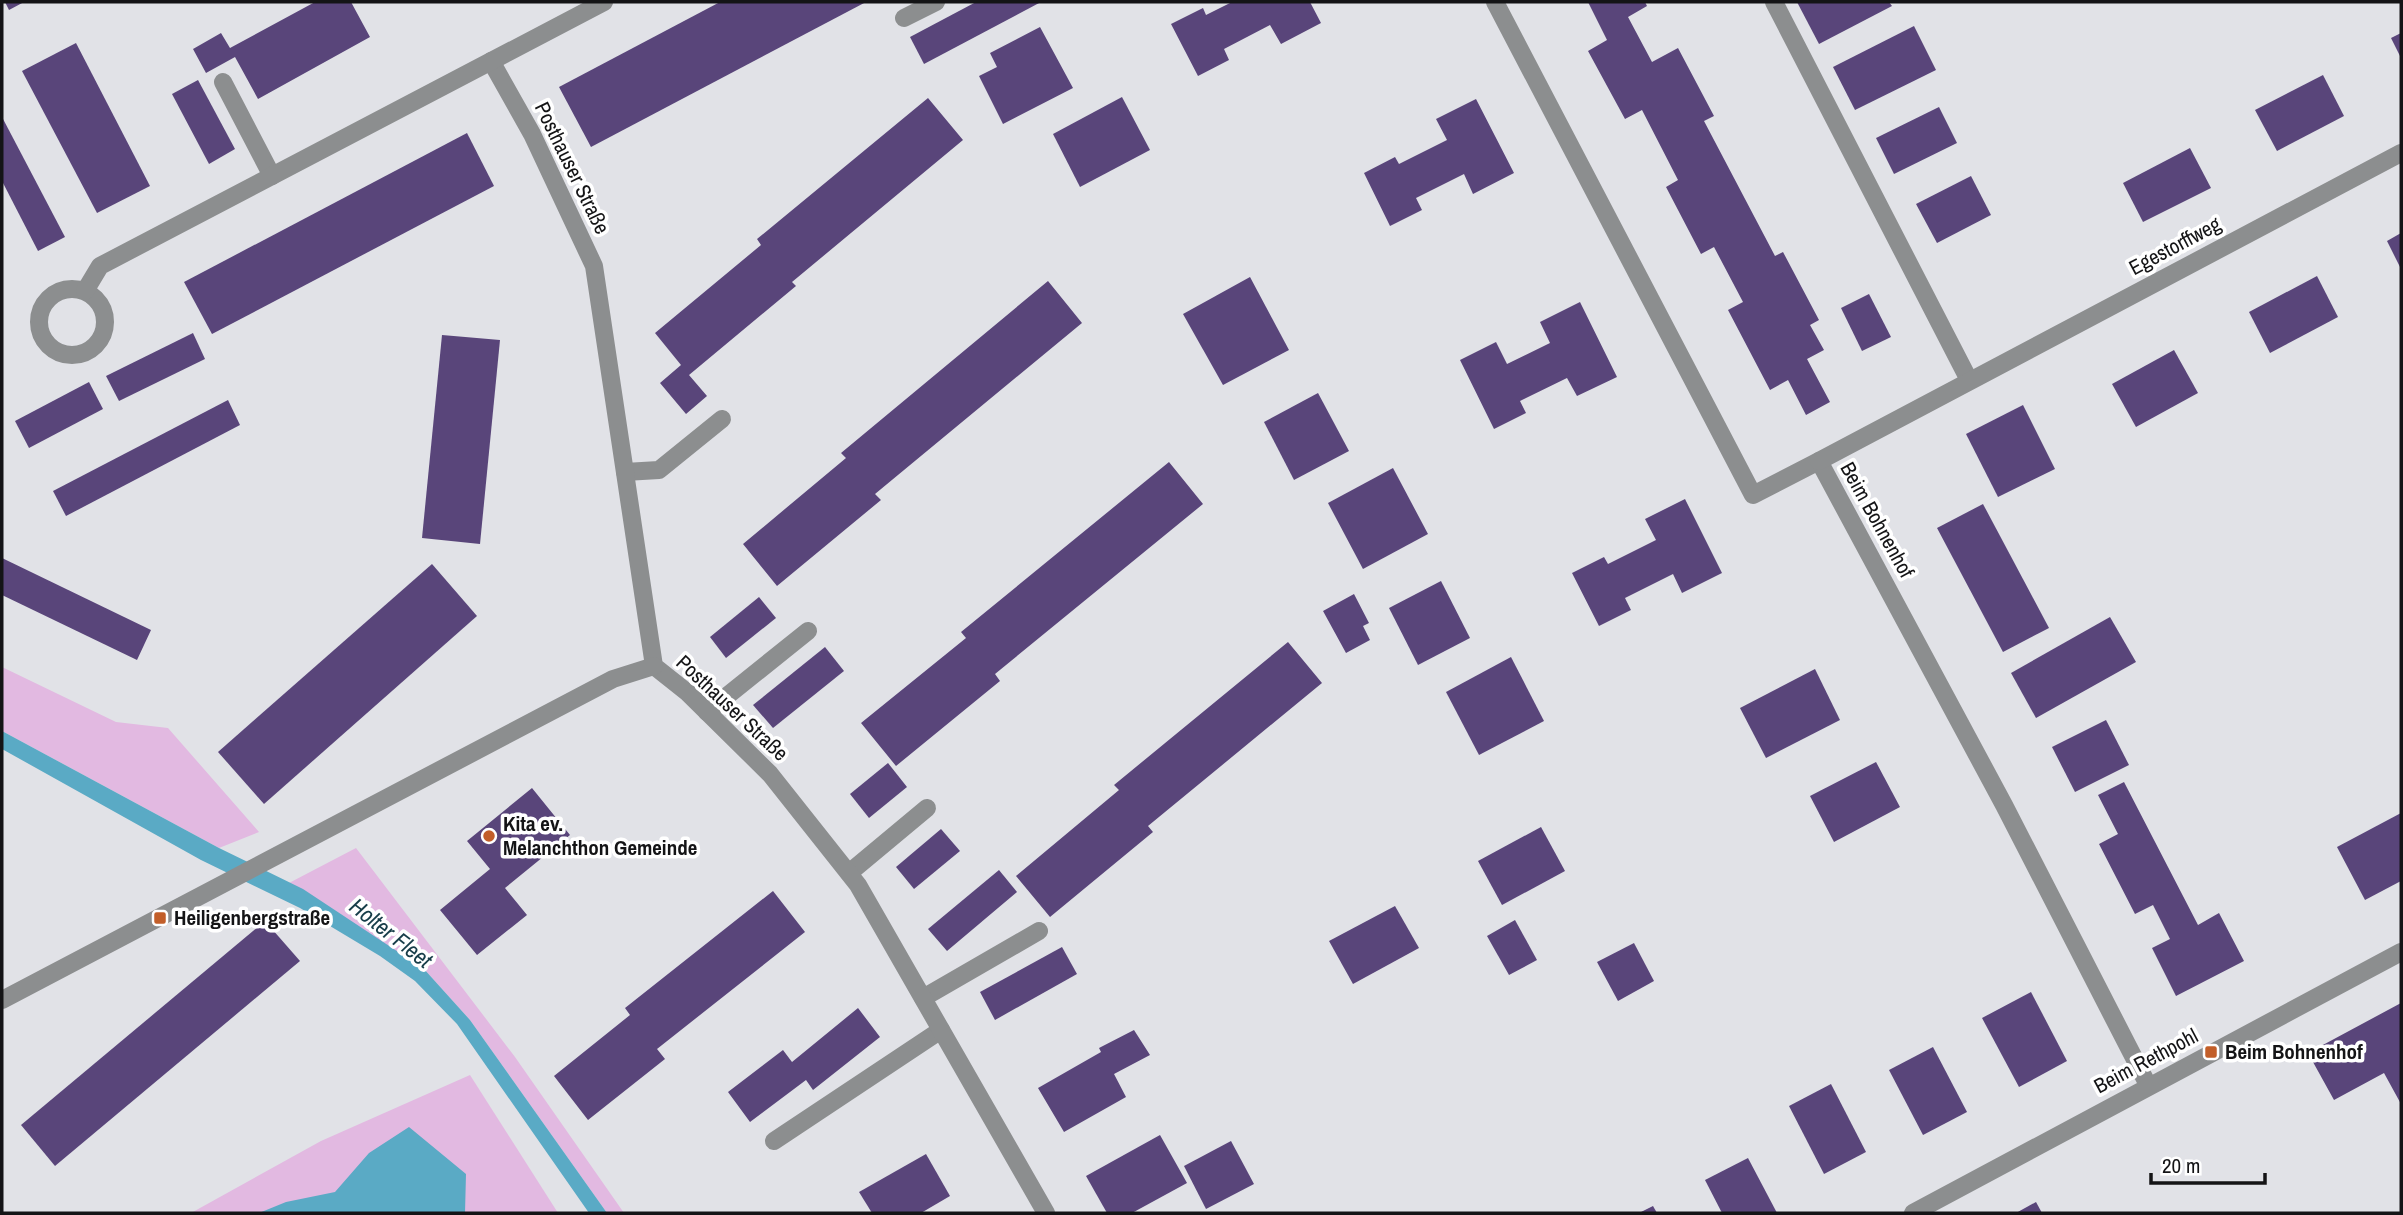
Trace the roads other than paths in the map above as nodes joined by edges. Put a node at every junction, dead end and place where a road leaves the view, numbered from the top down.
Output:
1 (604, 2) edge
2 (936, 2) edge
3 (1495, 2) edge
4 (1774, 2) edge
5 (904, 18) dead end
6 (491, 61) junction
7 (223, 82) dead end
8 (2401, 153) edge
9 (272, 176) junction
10 (85, 291) dead end
11 (1969, 380) junction
12 (722, 419) dead end
13 (1819, 461) junction
14 (625, 472) junction
15 (808, 631) dead end
16 (654, 666) junction
17 (707, 712) junction
18 (926, 808) dead end
19 (849, 873) junction
20 (1039, 932) dead end
21 (2401, 952) edge
22 (923, 998) junction
23 (2, 1000) edge
24 (941, 1030) junction
25 (2148, 1085) junction
26 (774, 1141) dead end
27 (1046, 1213) edge
28 (1913, 1213) edge

1 - 6 street
2 - 5 street
3 - 13 street, Beim Bohnenhof
4 - 11 street
6 - 9 street
6 - 14 street, Posthauser Straße
7 - 9 street
8 - 11 street, Egestorffweg
9 - 10 street
11 - 13 street, Egestorffweg
12 - 14 street
13 - 25 street, Beim Bohnenhof
14 - 16 street, Posthauser Straße
15 - 17 street
16 - 17 street, Posthauser Straße
16 - 23 street
17 - 19 street, Posthauser Straße
18 - 19 street
19 - 22 street, Posthauser Straße
20 - 22 street
21 - 25 street, Beim Rethpohl
22 - 24 street, Posthauser Straße
24 - 26 street
24 - 27 street, Posthauser Straße
25 - 28 street, Beim Rethpohl

